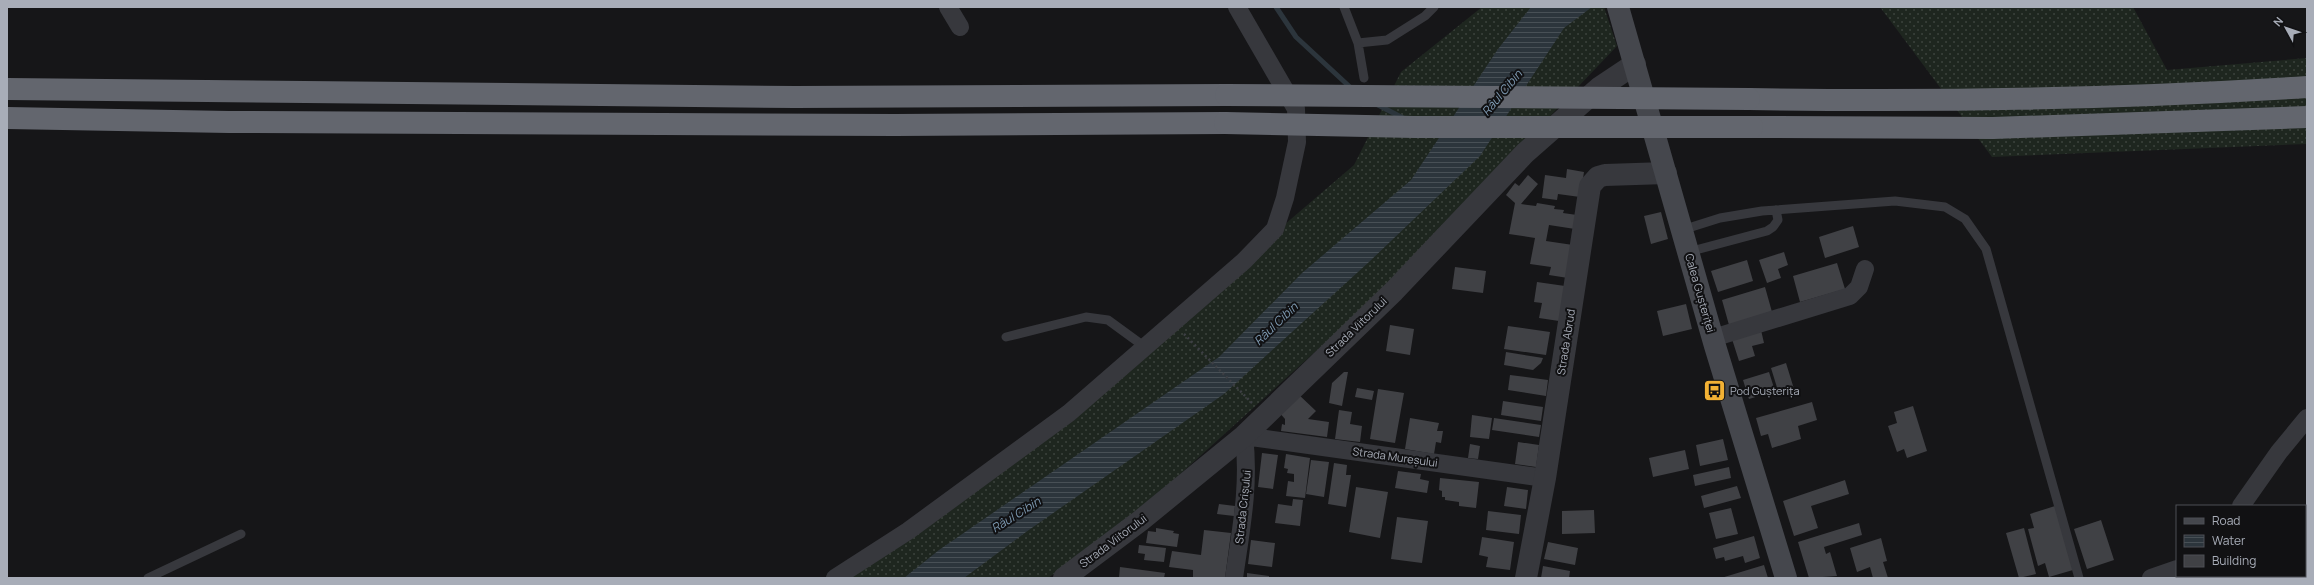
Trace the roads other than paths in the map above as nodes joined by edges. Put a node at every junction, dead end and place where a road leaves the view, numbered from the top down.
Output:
1 (948, 7) edge
2 (1237, 7) edge
3 (1344, 7) edge
4 (1434, 7) edge
5 (1618, 7) edge
6 (960, 27) dead end
7 (1358, 43) junction
8 (1632, 54) junction
9 (1364, 78) dead end
10 (2307, 87) edge
11 (7, 89) edge
12 (2307, 116) edge
13 (7, 118) edge
14 (1666, 173) junction
15 (1776, 210) junction
16 (1682, 230) junction
17 (1688, 252) junction
18 (1865, 269) dead end
19 (1006, 337) dead end
20 (1713, 338) junction
21 (1145, 346) junction
22 (2307, 418) edge
23 (1244, 436) junction
24 (1545, 478) junction
25 (2242, 505) edge
26 (241, 534) dead end
27 (2176, 569) edge
28 (148, 578) edge
29 (835, 578) edge
30 (1064, 578) edge
31 (1234, 578) edge
32 (1526, 578) edge
33 (1786, 578) edge
34 (2079, 578) edge
35 (2151, 578) edge

1 - 6 street
2 - 21 street
3 - 7 lane
4 - 7 lane
5 - 8 main road, Calea Gușteriței
7 - 9 lane
8 - 14 main road, Calea Gușteriței
8 - 23 street, Strada Viitorului
10 - 11 highway, bridge
12 - 13 highway, bridge
14 - 16 main road, Calea Gușteriței
14 - 24 street, Strada Abrud
15 - 16 lane
15 - 17 lane
15 - 34 lane
16 - 17 main road, Calea Gușteriței
17 - 20 main road, Calea Gușteriței
18 - 20 street
19 - 21 lane
20 - 33 main road, Calea Gușteriței
21 - 29 street
22 - 25 street
23 - 24 street, Strada Mureșului
23 - 30 street, Strada Viitorului
23 - 31 street, Strada Crișului
24 - 32 street, Strada Abrud
26 - 28 lane
27 - 35 street

